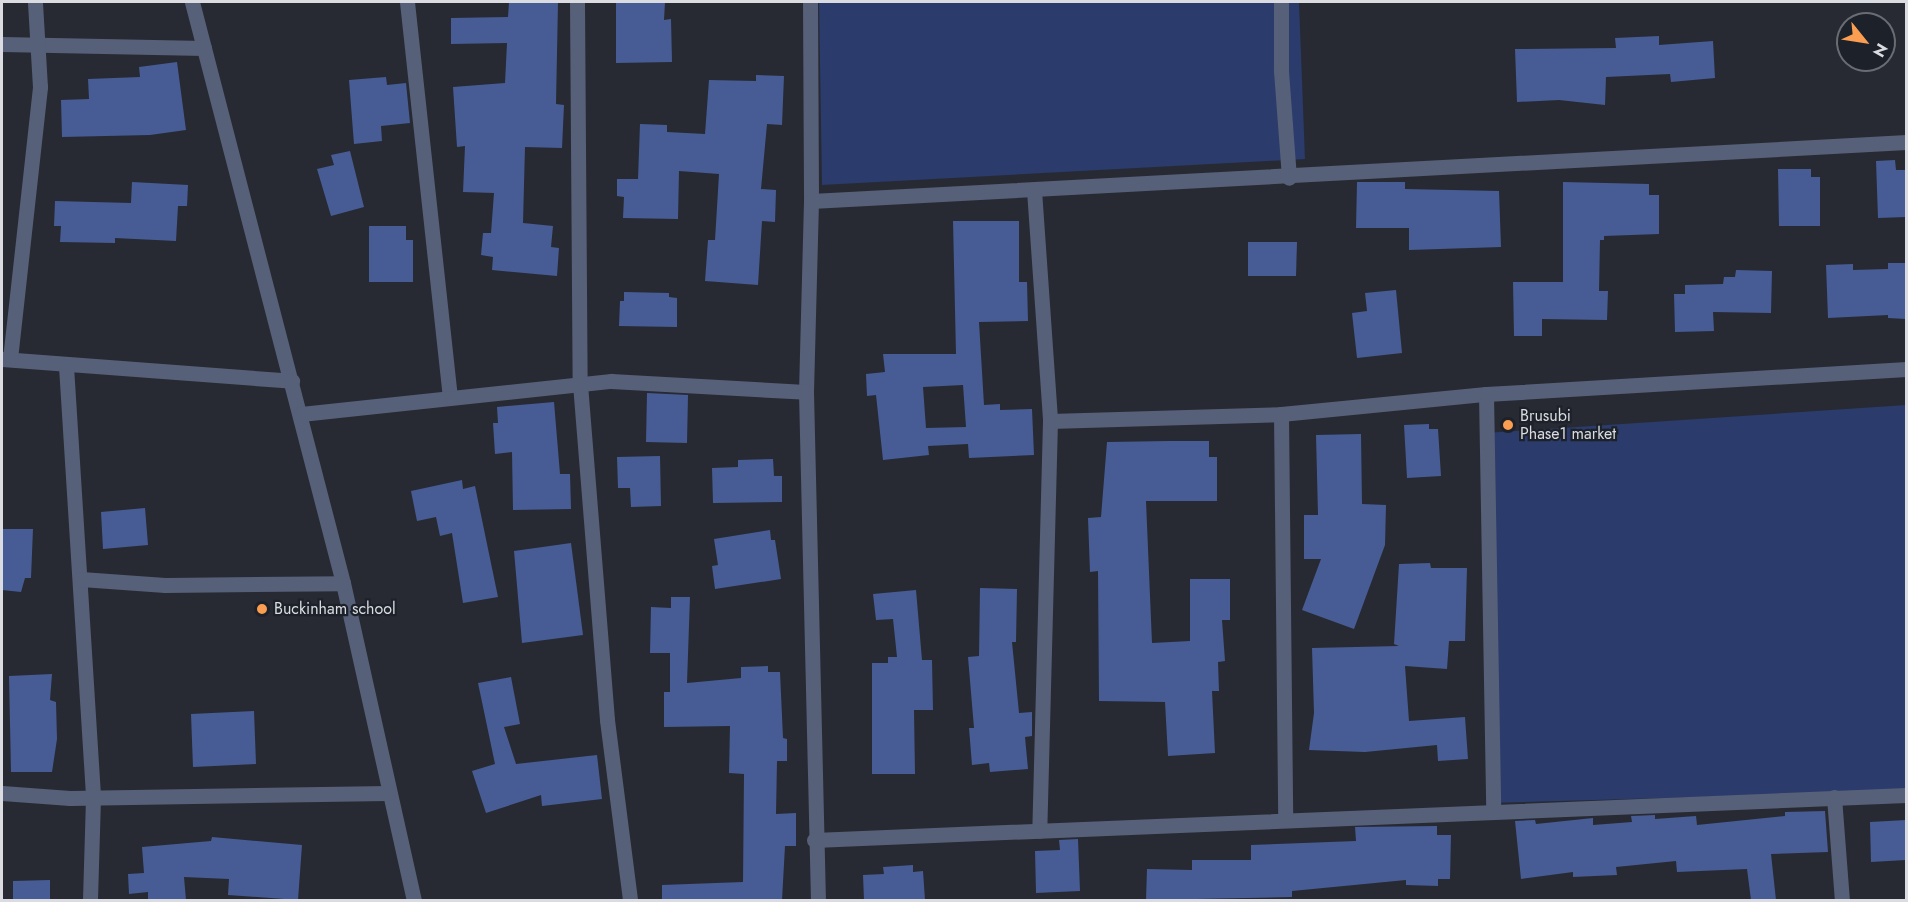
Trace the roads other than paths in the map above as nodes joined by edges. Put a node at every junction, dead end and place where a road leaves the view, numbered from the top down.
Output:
1 (35, 2) edge
2 (192, 2) edge
3 (407, 2) edge
4 (577, 2) edge
5 (810, 2) edge
6 (1281, 2) edge
7 (2, 44) edge
8 (38, 46) junction
9 (204, 48) junction
10 (1906, 142) edge
11 (1289, 178) junction
12 (1034, 189) junction
13 (811, 201) junction
14 (6, 359) edge
15 (66, 366) junction
16 (1906, 369) edge
17 (292, 381) junction
18 (580, 384) junction
19 (806, 392) junction
20 (1486, 394) junction
21 (450, 398) junction
22 (301, 414) junction
23 (1281, 414) junction
24 (1050, 421) junction
25 (81, 579) junction
26 (343, 583) junction
27 (2, 793) edge
28 (388, 793) junction
29 (1906, 795) edge
30 (1834, 797) junction
31 (93, 798) junction
32 (1494, 810) junction
33 (1285, 819) junction
34 (1039, 831) junction
35 (814, 840) junction
36 (90, 900) edge
37 (414, 900) edge
38 (630, 900) edge
39 (818, 900) edge
40 (1842, 900) edge

1 - 8 street
2 - 9 street
3 - 21 street
4 - 18 street
5 - 13 street
6 - 11 street
7 - 8 street
8 - 9 street
8 - 14 street
9 - 17 street
10 - 11 street
11 - 12 street
12 - 13 street
12 - 24 street
13 - 19 street
14 - 15 street
15 - 17 street
15 - 25 street
16 - 20 street
17 - 22 street
18 - 19 street
18 - 21 street
18 - 38 street
19 - 35 street
20 - 23 street
20 - 32 street
21 - 22 street
22 - 26 street
23 - 24 street
23 - 33 street
24 - 34 street
25 - 26 street
25 - 31 street
26 - 28 street
27 - 31 street
28 - 31 street
28 - 37 street
29 - 30 street
30 - 32 street
30 - 40 street
31 - 36 street
32 - 33 street
33 - 34 street
34 - 35 street
35 - 39 street

